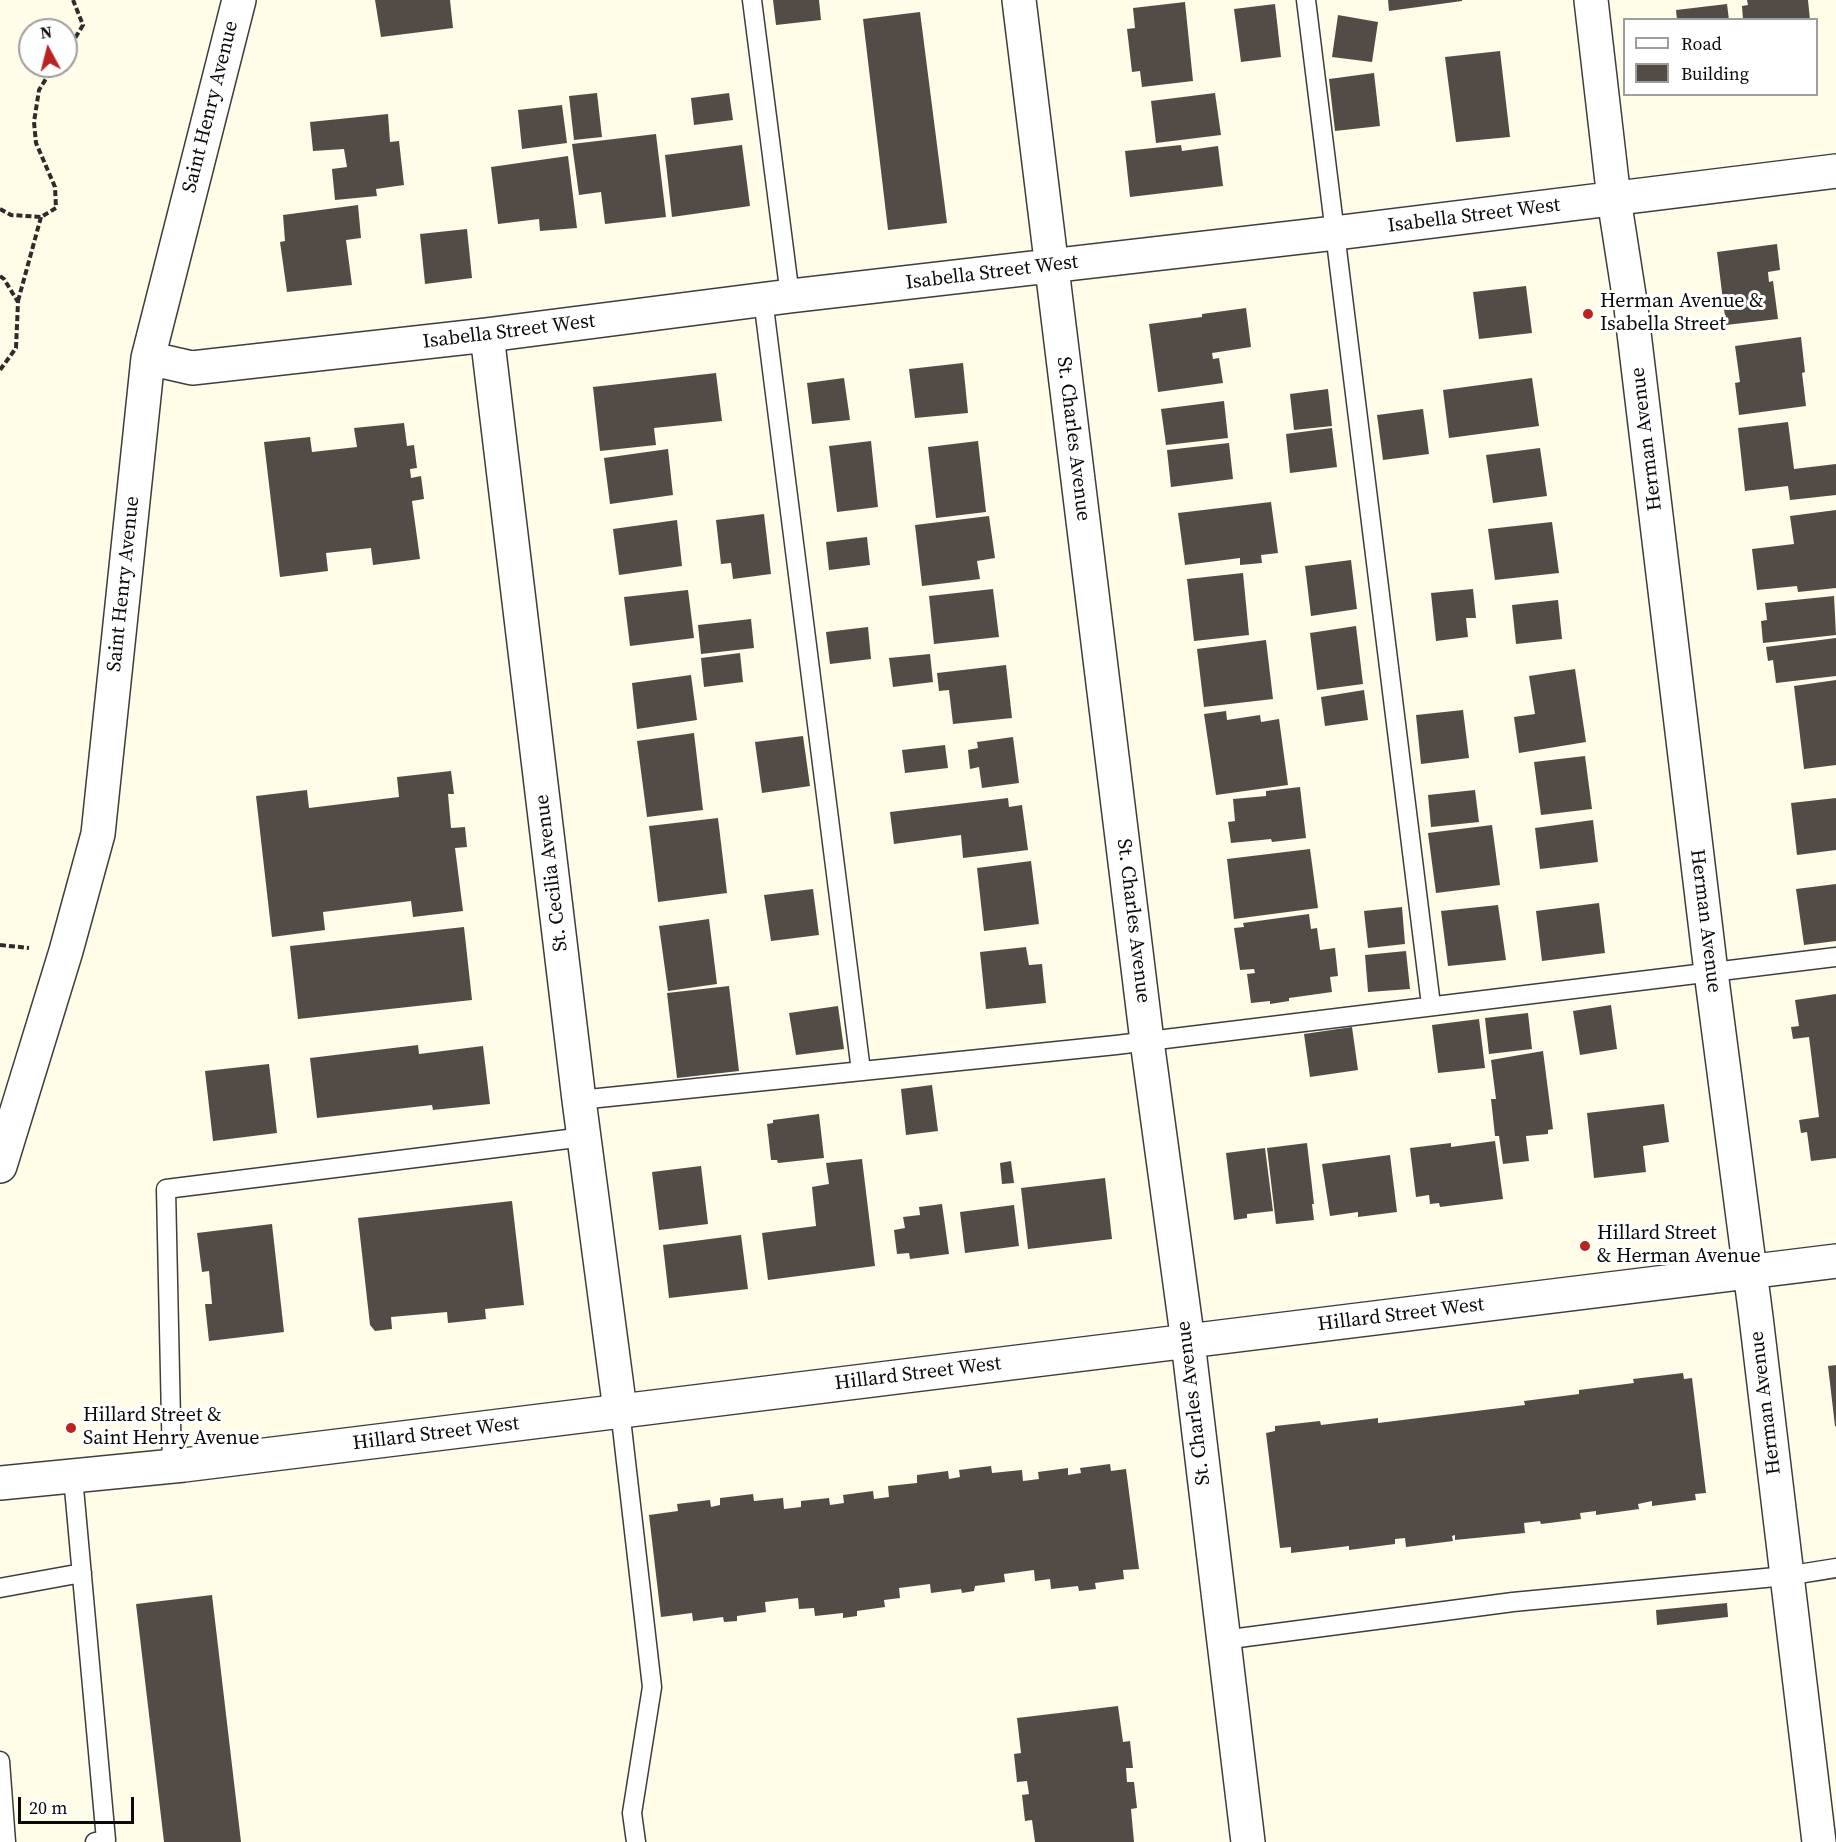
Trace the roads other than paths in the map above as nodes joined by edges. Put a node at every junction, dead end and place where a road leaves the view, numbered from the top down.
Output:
1 (238, 0) edge
2 (752, 0) edge
3 (1020, 0) edge
4 (1306, 0) edge
5 (1592, 0) edge
6 (1836, 171) edge
7 (1614, 199) junction
8 (1335, 233) junction
9 (1051, 265) junction
10 (776, 298) junction
11 (487, 335) junction
12 (148, 358) junction
13 (1836, 957) edge
14 (1711, 972) junction
15 (1431, 1005) junction
16 (1147, 1041) junction
17 (861, 1071) junction
18 (579, 1100) junction
19 (584, 1137) junction
20 (0, 1166) edge
21 (1836, 1261) edge
22 (1750, 1271) junction
23 (1188, 1342) junction
24 (620, 1410) junction
25 (172, 1466) junction
26 (73, 1477) junction
27 (0, 1483) edge
28 (1836, 1568) edge
29 (82, 1573) junction
30 (1786, 1576) junction
31 (0, 1588) edge
32 (1222, 1640) junction
33 (0, 1761) edge
34 (6, 1842) edge
35 (95, 1842) edge
36 (636, 1842) edge
37 (1248, 1842) edge
38 (1819, 1842) edge

1 - 12 street, Saint Henry Avenue
2 - 10 lane
3 - 9 street, St. Charles Avenue
4 - 8 lane
5 - 7 street, Herman Avenue
6 - 7 street, Isabella Street West
7 - 8 street, Isabella Street West
7 - 14 street, Herman Avenue
8 - 9 street, Isabella Street West
8 - 15 lane
9 - 10 street, Isabella Street West
9 - 16 street, St. Charles Avenue
10 - 11 street, Isabella Street West
10 - 17 lane
11 - 12 street, Isabella Street West
11 - 18 street, St. Cecilia Avenue
12 - 20 street, Saint Henry Avenue
13 - 14 lane
14 - 15 lane
14 - 22 street, Herman Avenue
15 - 16 lane
16 - 17 lane
16 - 23 street, St. Charles Avenue
17 - 18 lane
18 - 19 street, St. Cecilia Avenue
19 - 24 street, St. Cecilia Avenue
19 - 25 lane
21 - 22 street, Hillard Street West
22 - 23 street, Hillard Street West
22 - 30 street, Herman Avenue
23 - 24 street, Hillard Street West
23 - 32 street, St. Charles Avenue
24 - 25 street, Hillard Street West
24 - 36 lane
25 - 26 street, Hillard Street West
26 - 27 street, Hillard Street West
26 - 29 lane
28 - 30 lane
29 - 31 lane
29 - 35 lane
30 - 32 lane
30 - 38 street, Herman Avenue
32 - 37 street, St. Charles Avenue
33 - 34 lane

